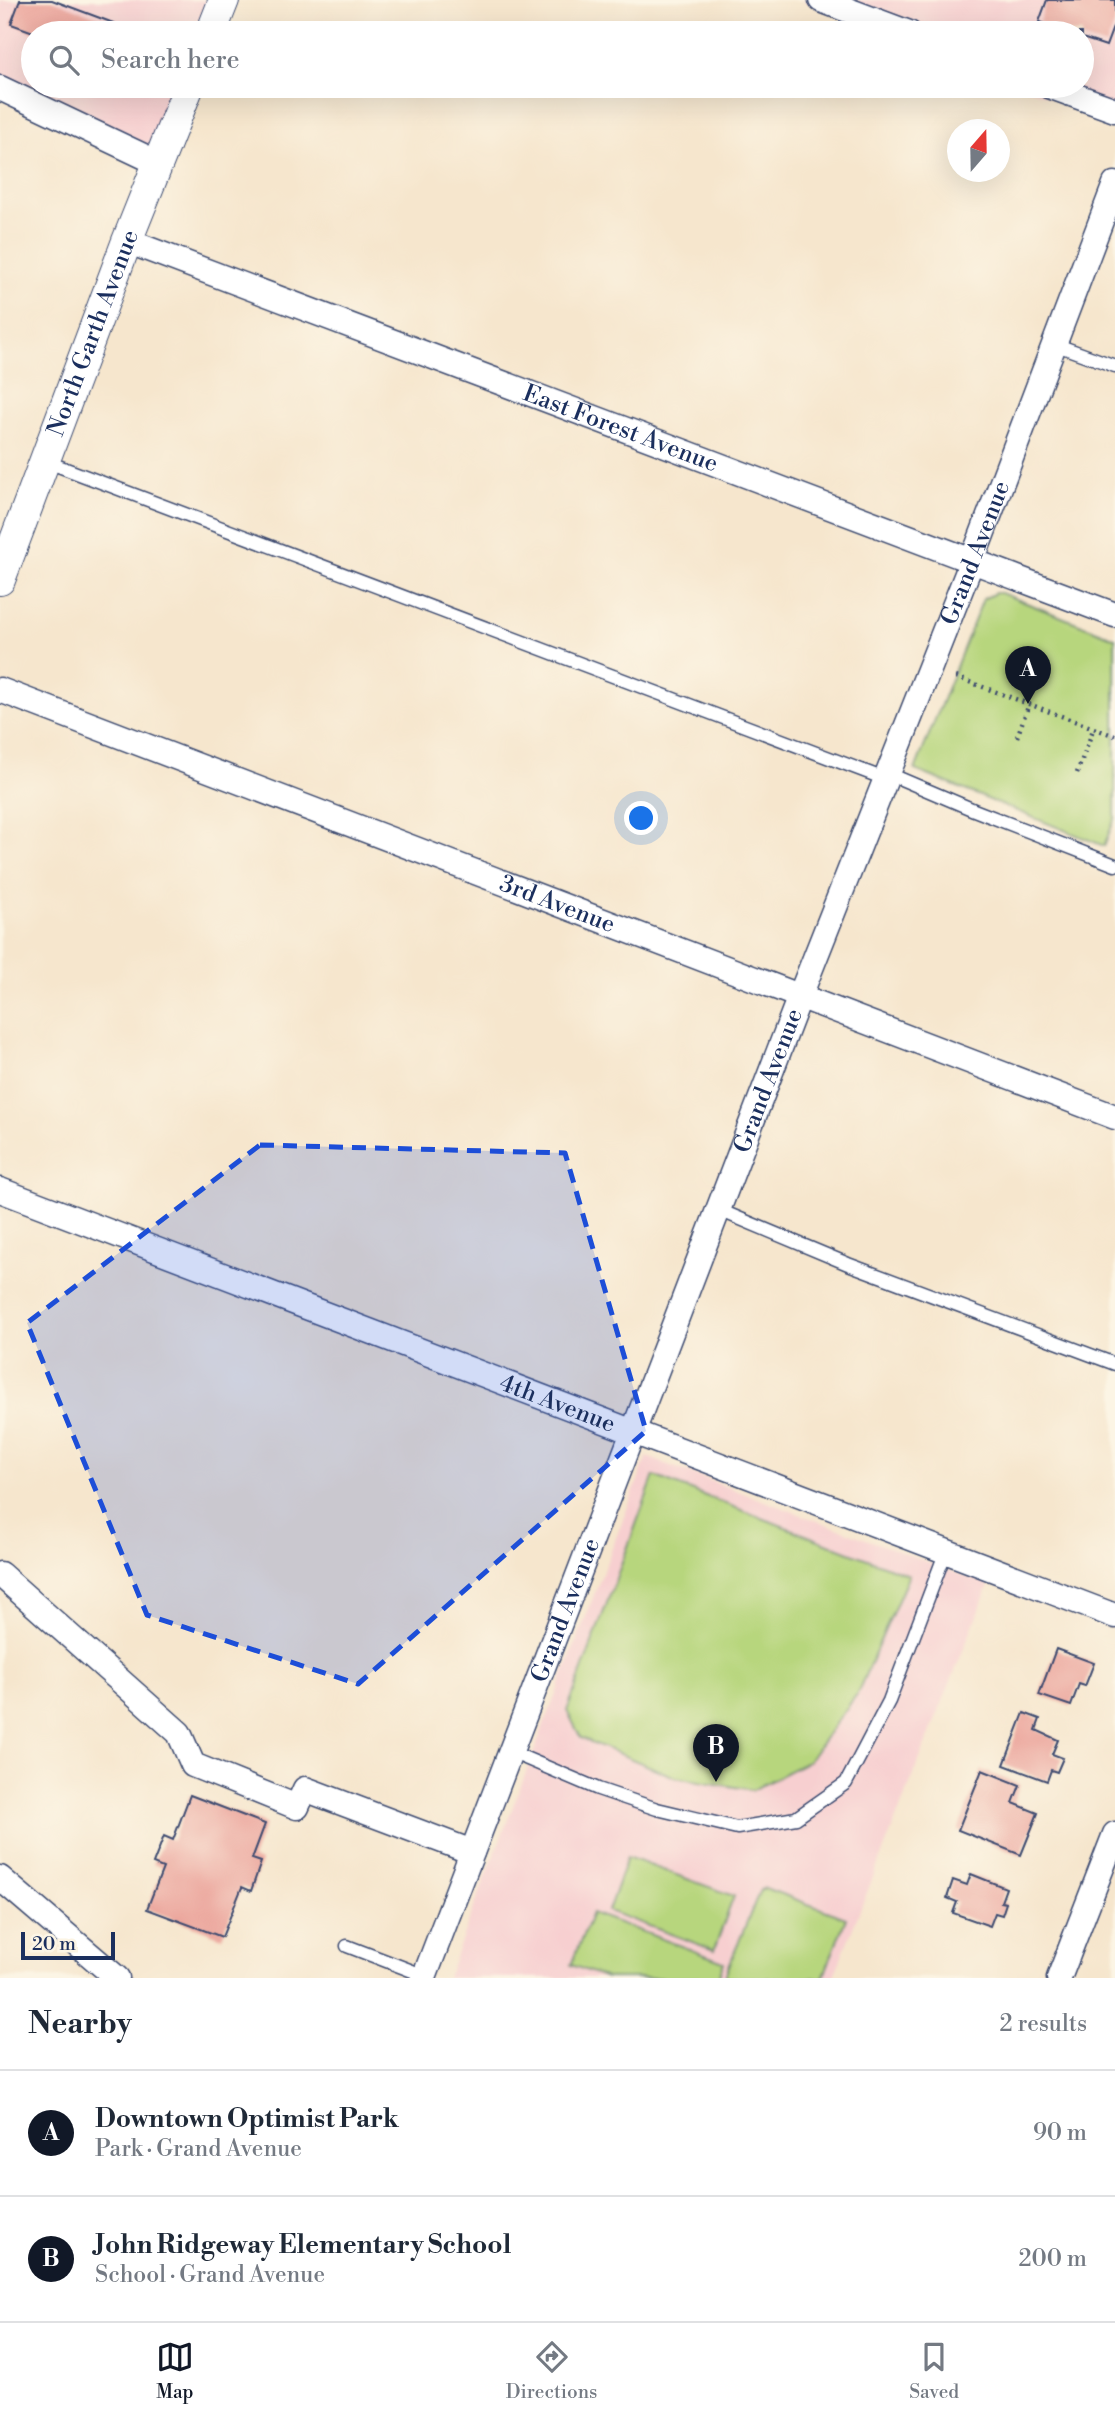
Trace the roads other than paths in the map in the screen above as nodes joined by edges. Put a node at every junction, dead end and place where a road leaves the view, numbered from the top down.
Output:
1 (224, 0) edge
2 (821, 0) edge
3 (216, 21) edge
4 (877, 21) edge
5 (0, 88) edge
6 (21, 98) edge
7 (21, 98) edge
8 (184, 98) edge
9 (1082, 98) edge
10 (1115, 110) edge
11 (158, 163) junction
12 (1115, 184) edge
13 (127, 241) junction
14 (1054, 344) junction
15 (1115, 366) edge
16 (44, 461) junction
17 (972, 561) junction
18 (0, 580) edge
19 (1115, 615) edge
20 (0, 690) edge
21 (886, 776) junction
22 (1115, 865) edge
23 (800, 996) junction
24 (1115, 1117) edge
25 (0, 1190) edge
26 (719, 1210) junction
27 (1115, 1364) edge
28 (634, 1433) junction
29 (946, 1551) junction
30 (0, 1574) edge
31 (1115, 1616) edge
32 (511, 1752) junction
33 (1115, 1834) edge
34 (472, 1852) junction
35 (0, 1878) edge
36 (346, 1946) dead end
37 (426, 1977) edge
38 (117, 1978) edge
39 (1059, 1978) edge

1 - 3 street
2 - 4 street
5 - 7 street
6 - 11 street
8 - 11 street, North Garth Avenue
9 - 10 street
11 - 13 street, North Garth Avenue
12 - 14 street, Grand Avenue
13 - 16 street, North Garth Avenue
13 - 17 street, East Forest Avenue
14 - 15 lane
14 - 17 street, Grand Avenue
16 - 18 street, North Garth Avenue
16 - 21 lane
17 - 19 street, East Forest Avenue
17 - 21 street, Grand Avenue
20 - 23 street, 3rd Avenue
21 - 22 lane
21 - 23 street, Grand Avenue
23 - 24 street, 3rd Avenue
23 - 26 street, Grand Avenue
25 - 28 street, 4th Avenue
26 - 27 lane
26 - 28 street, Grand Avenue
28 - 29 street, 4th Avenue
28 - 32 street, Grand Avenue
29 - 31 street, 4th Avenue
29 - 32 lane
30 - 34 street
32 - 34 street, Grand Avenue
33 - 39 street
34 - 37 street, Grand Avenue
35 - 38 street
36 - 37 lane

